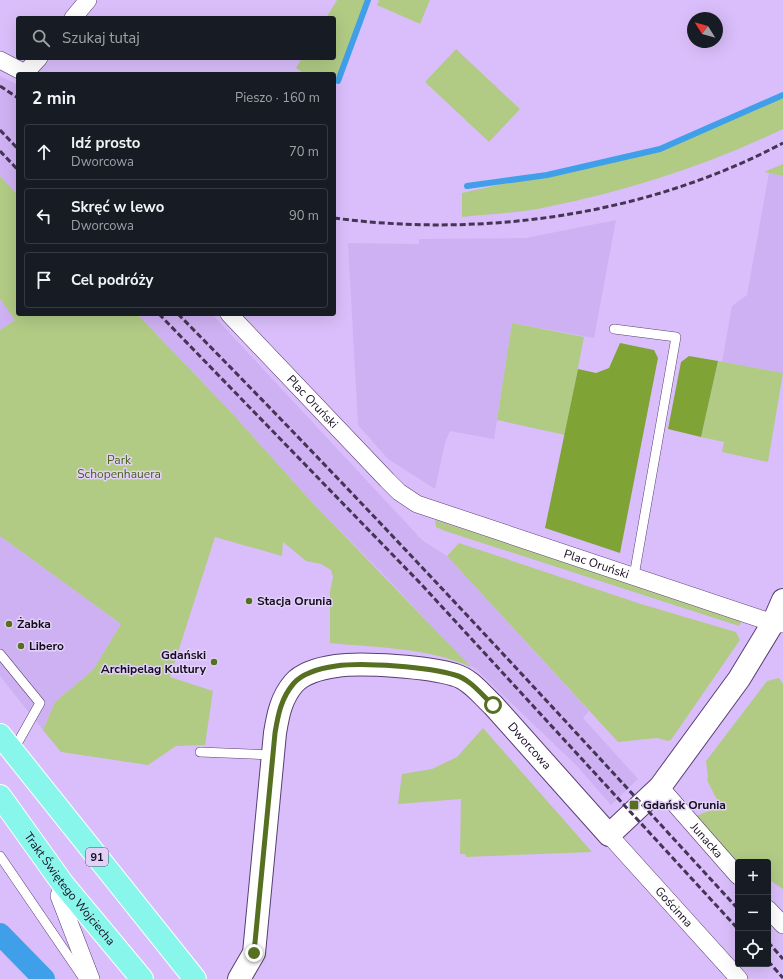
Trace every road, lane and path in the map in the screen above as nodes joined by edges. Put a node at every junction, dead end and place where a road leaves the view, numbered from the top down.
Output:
1 (88, 0) edge
2 (75, 16) edge
3 (0, 60) edge
4 (37, 60) edge
5 (22, 72) edge
6 (28, 72) edge
7 (231, 316) edge
8 (614, 329) dead end
9 (634, 576) junction
10 (783, 600) edge
11 (778, 623) edge
12 (0, 654) edge
13 (7, 743) edge
14 (200, 752) dead end
15 (273, 755) junction
16 (660, 787) junction
17 (0, 796) edge
18 (609, 835) junction
19 (0, 856) edge
20 (735, 873) edge
21 (63, 884) junction
22 (771, 912) edge
23 (783, 925) edge
24 (84, 979) edge
25 (92, 979) edge
26 (142, 979) edge
27 (194, 979) edge
28 (239, 979) edge
29 (739, 979) edge

1 - 2 street
3 - 5 street
4 - 6 street
7 - 9 street, Plac Oruński
8 - 9 lane
9 - 11 street, Plac Oruński
10 - 11 street
11 - 16 street
12 - 13 lane
13 - 27 main road, 91
14 - 15 lane
15 - 18 street, Dworcowa
15 - 28 street, Dworcowa
16 - 18 street
16 - 20 street, Junacka
17 - 21 main road, Trakt Świętego Wojciecha
18 - 29 street, Gościnna
19 - 24 lane
21 - 25 street
21 - 26 main road, Trakt Świętego Wojciecha
22 - 23 street

